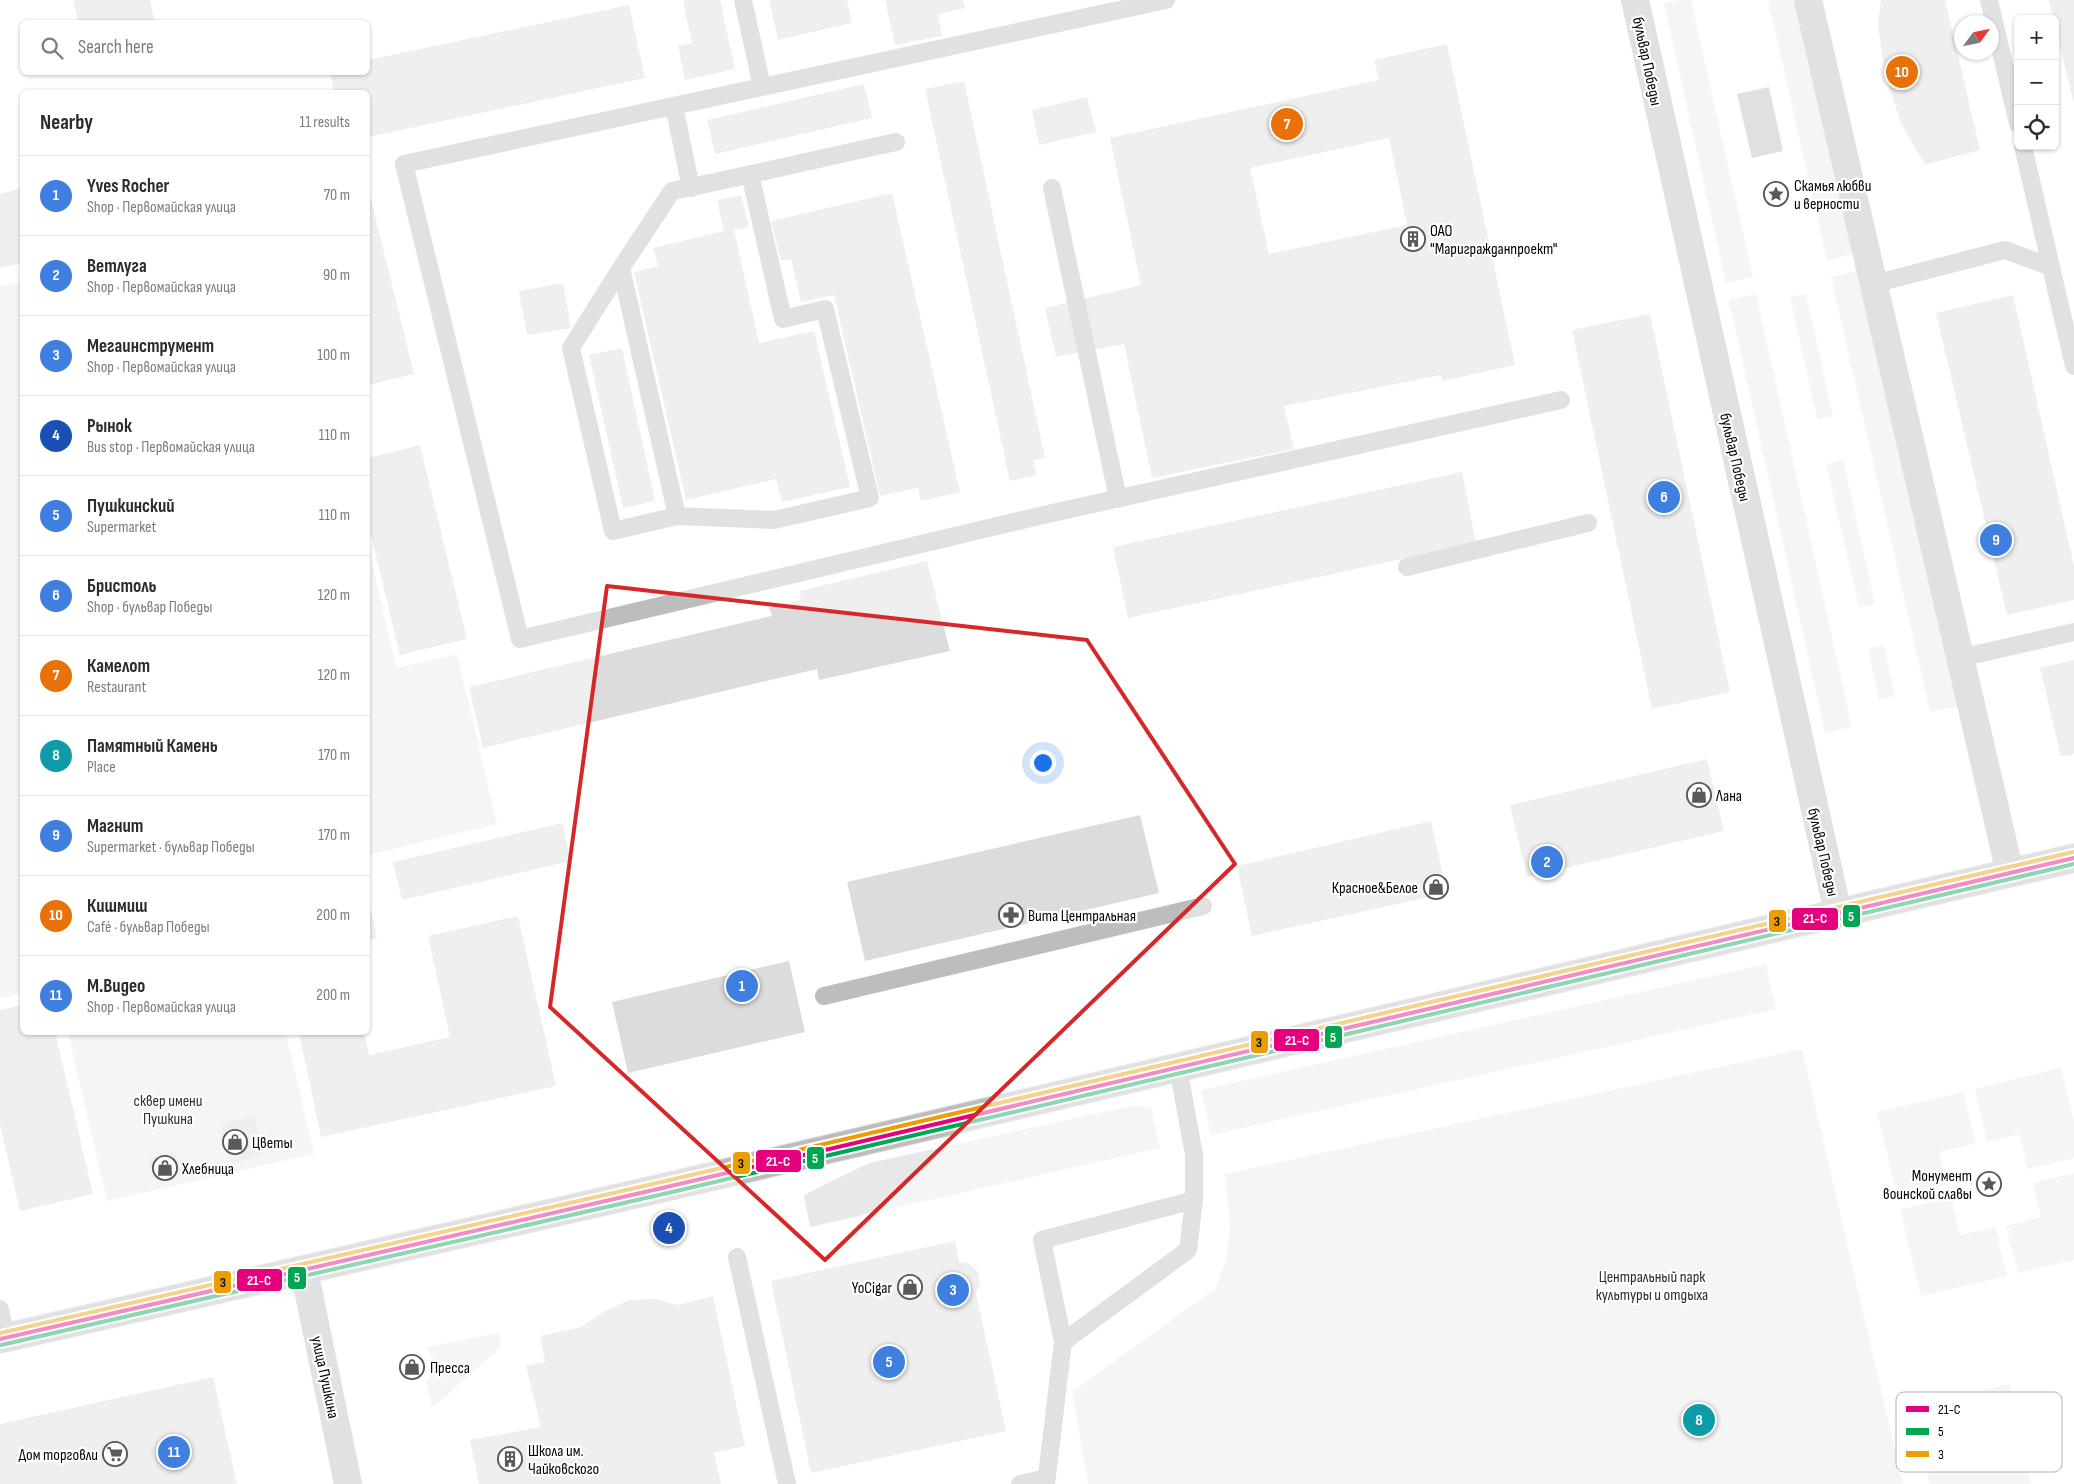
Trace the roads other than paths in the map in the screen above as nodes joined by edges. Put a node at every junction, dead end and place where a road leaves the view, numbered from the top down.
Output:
1 (743, 0) edge
2 (1166, 0) edge
3 (1634, 0) edge
4 (1808, 0) edge
5 (1989, 0) edge
6 (762, 87) junction
7 (674, 106) junction
8 (2014, 107) edge
9 (896, 142) dead end
10 (2024, 150) edge
11 (750, 174) junction
12 (691, 188) junction
13 (1052, 188) dead end
14 (2051, 266) junction
15 (621, 268) junction
16 (1873, 284) junction
17 (2074, 366) edge
18 (1561, 400) dead end
19 (1118, 498) junction
20 (677, 516) junction
21 (1588, 523) dead end
22 (1407, 567) dead end
23 (2074, 632) edge
24 (1960, 658) junction
25 (2074, 858) edge
26 (2010, 873) junction
27 (1203, 906) dead end
28 (1838, 913) junction
29 (824, 996) dead end
30 (1178, 1067) junction
31 (1194, 1200) junction
32 (737, 1257) dead end
33 (304, 1270) junction
34 (0, 1309) edge
35 (3, 1338) edge
36 (1063, 1342) junction
37 (1046, 1481) edge
38 (348, 1484) edge
39 (787, 1484) edge
40 (1020, 1484) edge

1 - 6 lane
2 - 6 lane
3 - 28 main road, бульвар Победы
4 - 16 main road
5 - 8 lane
6 - 7 lane
7 - 12 lane
7 - 19 lane
9 - 11 lane
10 - 14 lane
11 - 12 lane
11 - 20 lane
12 - 15 lane
13 - 19 lane
14 - 16 lane
14 - 17 lane
15 - 20 lane
15 - 20 lane
16 - 24 main road
18 - 19 lane
21 - 22 lane
23 - 24 lane
24 - 26 main road
25 - 26 main road
26 - 28 main road
27 - 29 lane
28 - 30 main road
30 - 31 lane
30 - 33 main road
31 - 36 lane
31 - 36 lane
32 - 39 lane
33 - 35 main road
33 - 38 main road, улица Пушкина
34 - 35 lane
36 - 37 lane
37 - 40 lane

